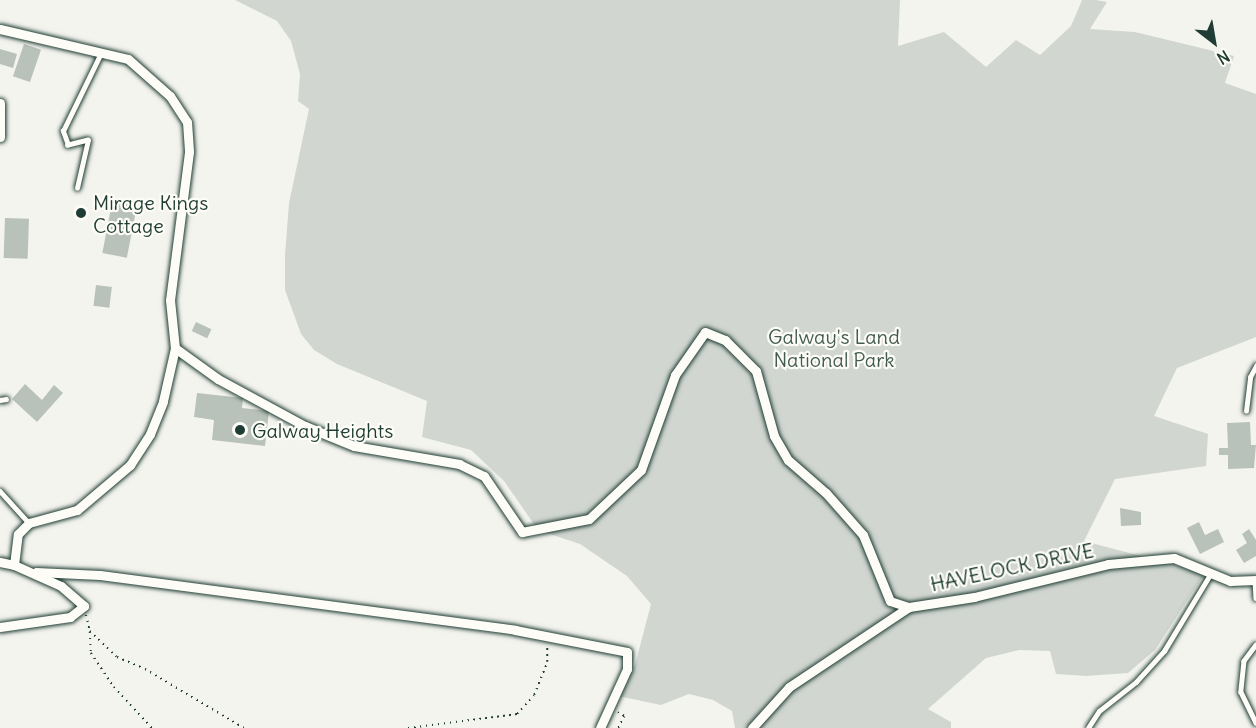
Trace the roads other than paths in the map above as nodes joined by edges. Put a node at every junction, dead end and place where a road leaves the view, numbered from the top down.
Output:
1 (0, 28) edge
2 (101, 53) junction
3 (0, 103) edge
4 (0, 137) edge
5 (77, 188) dead end
6 (175, 348) junction
7 (1256, 366) edge
8 (1246, 411) dead end
9 (0, 491) edge
10 (29, 524) junction
11 (0, 562) edge
12 (14, 565) junction
13 (36, 572) junction
14 (1211, 573) junction
15 (1256, 580) edge
16 (1256, 598) edge
17 (909, 606) junction
18 (0, 627) edge
19 (1256, 645) edge
20 (1256, 723) edge
21 (600, 728) edge
22 (752, 728) edge
23 (1088, 728) edge

1 - 2 street
2 - 5 lane
2 - 6 street
3 - 4 street
6 - 10 street
6 - 17 street, HAVELOCK DRIVE
7 - 8 lane
9 - 10 lane
10 - 12 street
11 - 12 street
12 - 13 street
13 - 18 street
13 - 21 street
14 - 15 street, HAVELOCK DRIVE
14 - 17 street, HAVELOCK DRIVE
14 - 23 lane
15 - 16 lane
17 - 22 street
19 - 20 lane

